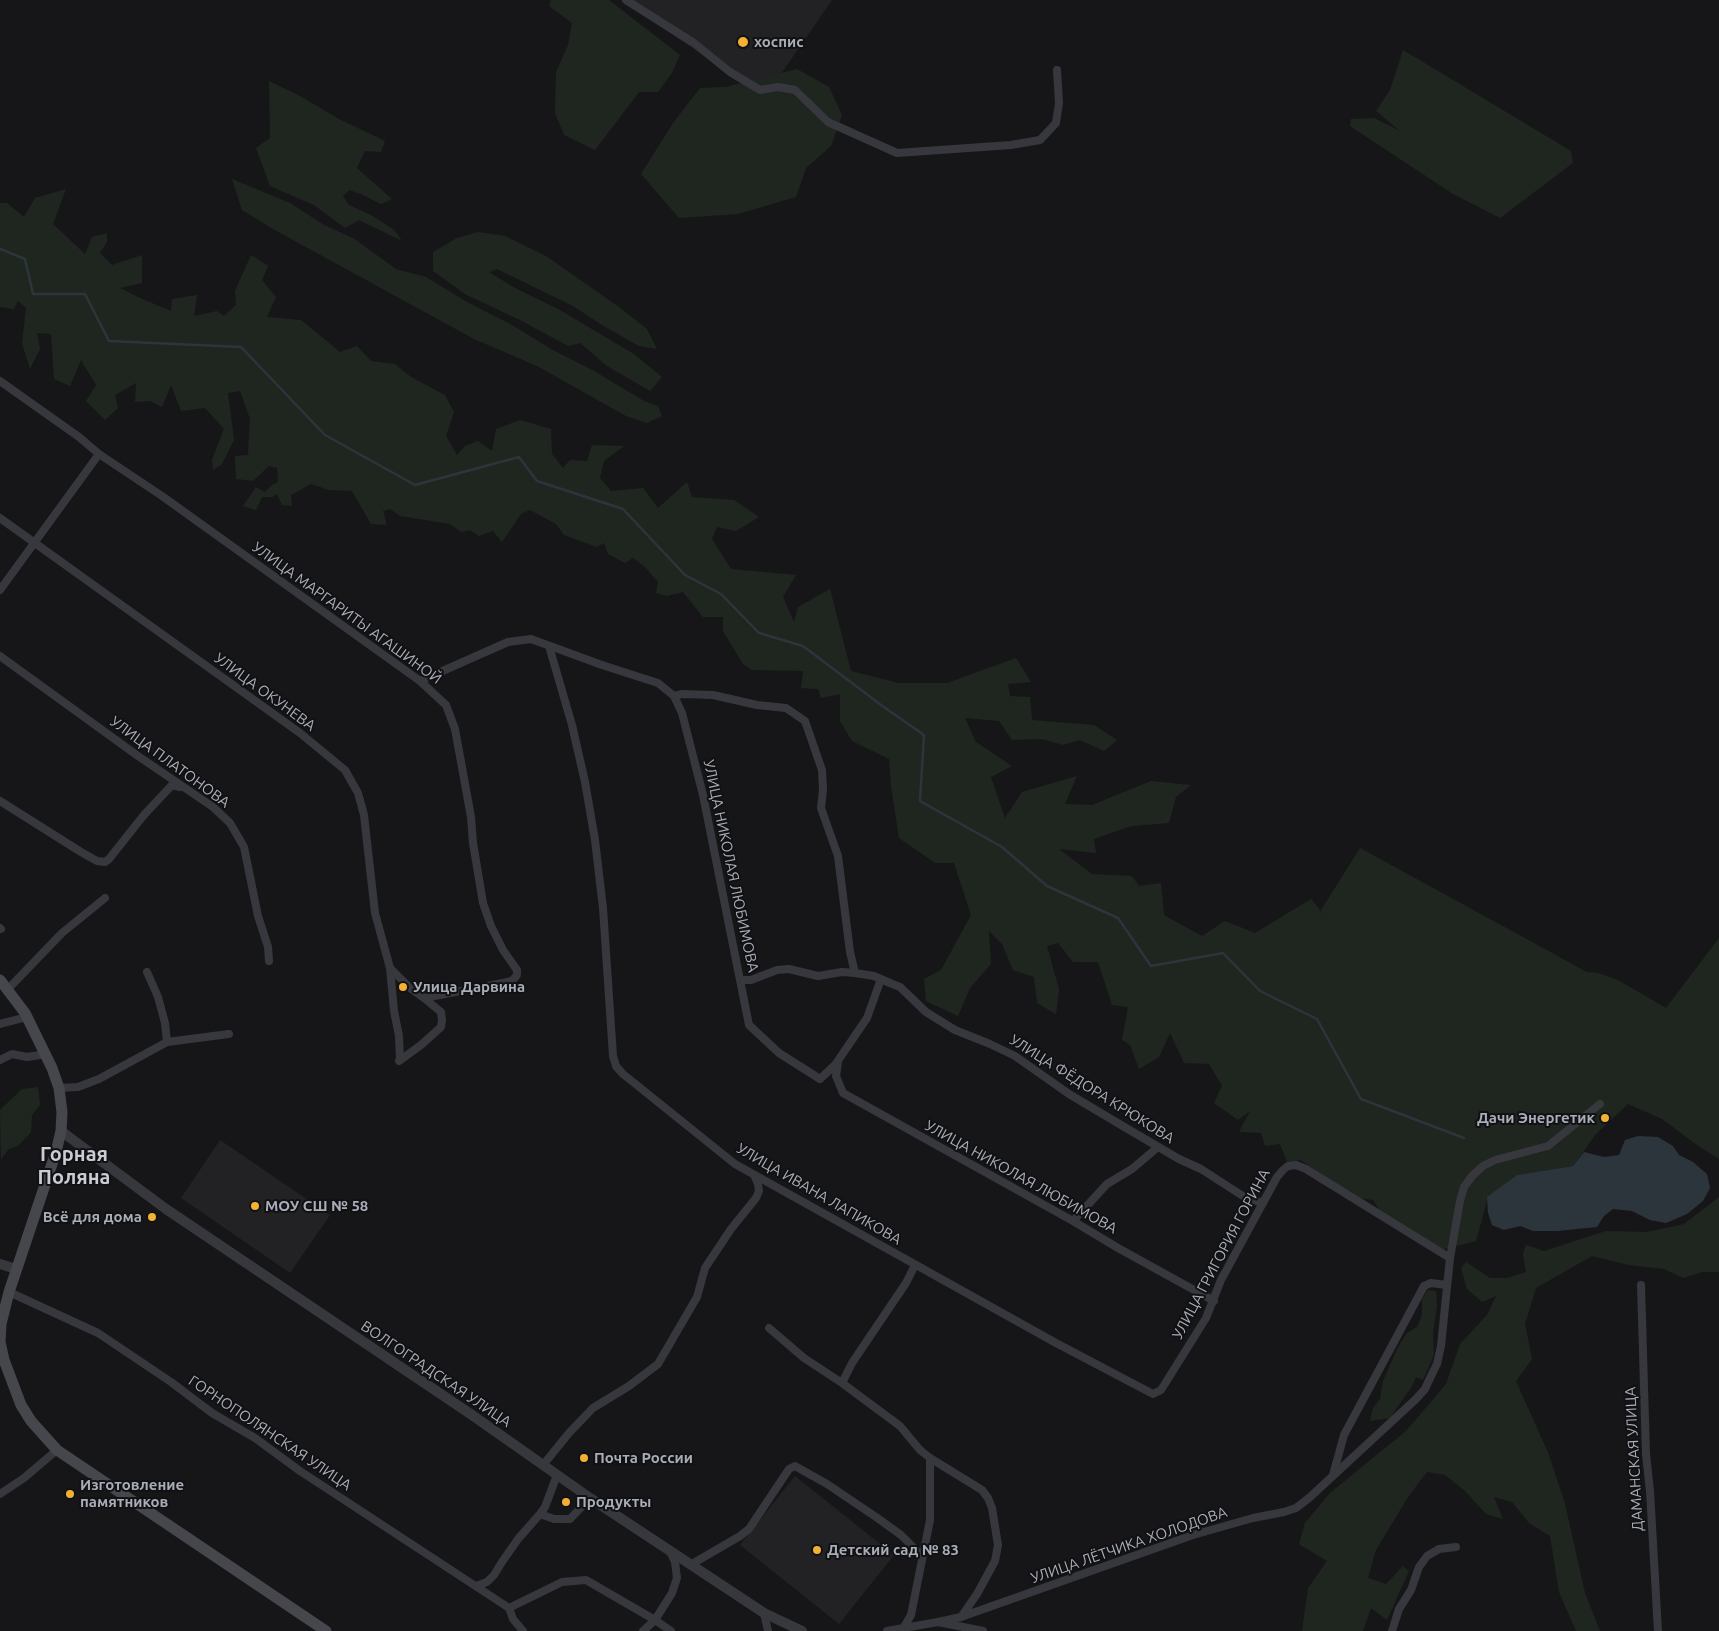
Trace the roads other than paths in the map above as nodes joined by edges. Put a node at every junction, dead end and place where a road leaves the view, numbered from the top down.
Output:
1 (626, 0) edge
2 (1057, 70) dead end
3 (0, 381) edge
4 (99, 454) junction
5 (0, 518) edge
6 (34, 543) junction
7 (0, 590) edge
8 (549, 646) junction
9 (0, 656) edge
10 (420, 680) junction
11 (674, 696) junction
12 (150, 764) junction
13 (168, 789) junction
14 (188, 790) junction
15 (0, 801) edge
16 (105, 898) dead end
17 (269, 961) dead end
18 (390, 968) junction
19 (147, 972) dead end
20 (855, 973) junction
21 (881, 979) junction
22 (0, 980) edge
23 (741, 980) junction
24 (8, 989) junction
25 (424, 998) junction
26 (27, 1017) junction
27 (0, 1024) edge
28 (229, 1034) dead end
29 (166, 1042) junction
30 (46, 1054) junction
31 (0, 1060) edge
32 (838, 1061) junction
33 (59, 1088) junction
34 (1600, 1104) dead end
35 (61, 1131) junction
36 (1158, 1147) junction
37 (753, 1174) junction
38 (780, 1189) junction
39 (756, 1198) junction
40 (1263, 1203) junction
41 (1073, 1221) junction
42 (1450, 1258) junction
43 (0, 1264) edge
44 (915, 1265) junction
45 (16, 1269) junction
46 (1447, 1285) junction
47 (1641, 1285) dead end
48 (9, 1292) junction
49 (1214, 1301) junction
50 (1, 1325) edge
51 (769, 1328) dead end
52 (2, 1359) edge
53 (842, 1383) junction
54 (1161, 1390) joint
55 (57, 1450) junction
56 (930, 1458) junction
57 (544, 1465) junction
58 (558, 1474) junction
59 (1333, 1475) junction
60 (0, 1494) edge
61 (590, 1498) junction
62 (540, 1514) junction
63 (1456, 1547) dead end
64 (668, 1549) junction
65 (922, 1556) junction
66 (692, 1564) junction
67 (476, 1586) junction
68 (510, 1608) junction
69 (764, 1612) junction
70 (961, 1617) junction
71 (655, 1620) junction
72 (938, 1622) junction
73 (904, 1627) junction
74 (326, 1631) edge
75 (523, 1631) edge
76 (643, 1631) edge
77 (671, 1631) edge
78 (768, 1631) edge
79 (802, 1631) edge
80 (887, 1631) edge
81 (982, 1631) edge
82 (1392, 1631) edge
83 (1658, 1631) edge

1 - 2 street
3 - 4 street, УЛИЦА МАРГАРИТЫ АГАШИНОЙ
4 - 6 street
4 - 10 street, УЛИЦА МАРГАРИТЫ АГАШИНОЙ
5 - 6 street, УЛИЦА ОКУНЕВА
6 - 7 street
6 - 18 street, УЛИЦА ОКУНЕВА
8 - 10 street
8 - 11 street
8 - 37 street, УЛИЦА ИВАНА ЛАПИКОВА
9 - 12 street, УЛИЦА ПЛАТОНОВА
10 - 25 street, УЛИЦА МАРГАРИТЫ АГАШИНОЙ
11 - 20 street
11 - 23 street, УЛИЦА НИКОЛАЯ ЛЮБИМОВА
12 - 13 street
12 - 14 street, УЛИЦА ПЛАТОНОВА
13 - 14 street
13 - 15 street
14 - 17 street, УЛИЦА ПЛАТОНОВА
16 - 24 street
18 - 25 street
18 - 25 street, УЛИЦА ОКУНЕВА
19 - 29 street
20 - 21 street, УЛИЦА ФЁДОРА КРЮКОВА
20 - 23 street, УЛИЦА ФЁДОРА КРЮКОВА
21 - 32 street
21 - 36 street, УЛИЦА ФЁДОРА КРЮКОВА
22 - 24 main road
23 - 32 street, УЛИЦА НИКОЛАЯ ЛЮБИМОВА
24 - 26 main road
26 - 27 street
26 - 30 main road
28 - 29 street
29 - 33 street
30 - 31 street
30 - 33 main road
32 - 41 street, УЛИЦА НИКОЛАЯ ЛЮБИМОВА
33 - 35 main road
34 - 42 street, УЛИЦА ЛЁТЧИКА ХОЛОДОВА
35 - 45 main road
35 - 57 street, ВОЛГОГРАДСКАЯ УЛИЦА
36 - 40 street, УЛИЦА ФЁДОРА КРЮКОВА
36 - 41 street
37 - 38 street, УЛИЦА ИВАНА ЛАПИКОВА
37 - 39 street
38 - 39 street
38 - 44 street, УЛИЦА ИВАНА ЛАПИКОВА
39 - 57 street
40 - 42 street, УЛИЦА ГРИГОРИЯ ГОРИНА
40 - 49 street, УЛИЦА ГРИГОРИЯ ГОРИНА
41 - 49 street, УЛИЦА НИКОЛАЯ ЛЮБИМОВА
42 - 46 street, УЛИЦА ЛЁТЧИКА ХОЛОДОВА
43 - 45 street
44 - 53 street
44 - 54 street, УЛИЦА ИВАНА ЛАПИКОВА
45 - 48 main road
46 - 59 street, УЛИЦА ЛЁТЧИКА ХОЛОДОВА
46 - 59 street
47 - 83 street, ДАМАНСКАЯ УЛИЦА
48 - 50 main road
48 - 67 street, ГОРНОПОЛЯНСКАЯ УЛИЦА
49 - 54 street, УЛИЦА ГРИГОРИЯ ГОРИНА
50 - 52 main road
51 - 53 street
52 - 55 main road
53 - 56 street
55 - 60 street
55 - 74 main road
56 - 65 street
56 - 70 street
57 - 58 street, ВОЛГОГРАДСКАЯ УЛИЦА
58 - 61 street, ВОЛГОГРАДСКАЯ УЛИЦА
58 - 62 street
59 - 70 street, УЛИЦА ЛЁТЧИКА ХОЛОДОВА
61 - 62 street
61 - 64 street, ВОЛГОГРАДСКАЯ УЛИЦА
62 - 67 street
63 - 82 street
64 - 66 street, ВОЛГОГРАДСКАЯ УЛИЦА
64 - 71 street
65 - 66 street
65 - 73 street
66 - 69 street, ВОЛГОГРАДСКАЯ УЛИЦА
67 - 68 street, ГОРНОПОЛЯНСКАЯ УЛИЦА
68 - 71 street
68 - 75 street
69 - 78 street
69 - 79 street, ВОЛГОГРАДСКАЯ УЛИЦА
70 - 72 street, УЛИЦА ЛЁТЧИКА ХОЛОДОВА
71 - 76 street
71 - 77 street
72 - 73 street, УЛИЦА ЛЁТЧИКА ХОЛОДОВА
72 - 81 street
73 - 80 street, УЛИЦА ЛЁТЧИКА ХОЛОДОВА

